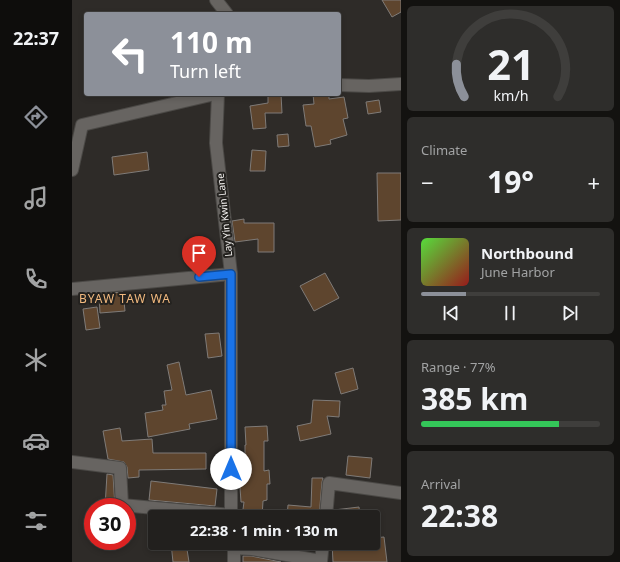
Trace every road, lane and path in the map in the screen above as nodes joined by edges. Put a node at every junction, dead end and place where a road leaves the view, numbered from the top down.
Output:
1 (216, 0) edge
2 (225, 12) edge
3 (401, 84) edge
4 (341, 85) edge
5 (206, 96) edge
6 (218, 96) edge
7 (72, 170) edge
8 (231, 274) junction
9 (72, 289) edge
10 (72, 462) edge
11 (401, 494) edge
12 (172, 510) edge
13 (231, 510) edge
14 (327, 510) edge
15 (234, 550) edge
16 (258, 550) edge
17 (322, 550) edge
18 (234, 562) edge

1 - 2 street
3 - 4 street
5 - 7 street
6 - 8 street, Lay Yin Kwin Lane
8 - 9 street
8 - 13 street, Lay Yin Kwin Lane
10 - 12 street
11 - 14 street
15 - 18 street
16 - 17 street

